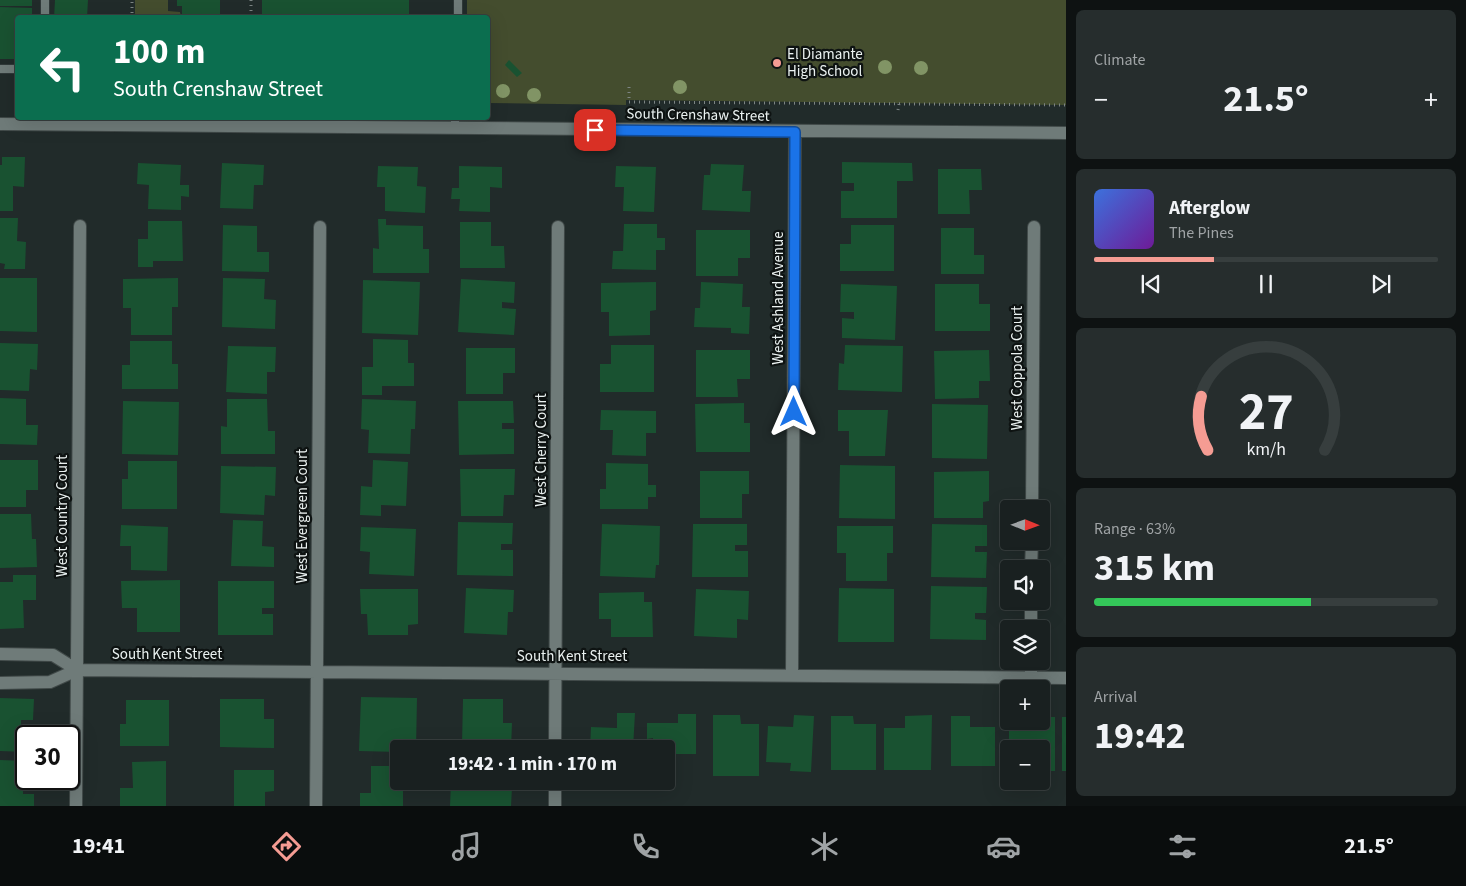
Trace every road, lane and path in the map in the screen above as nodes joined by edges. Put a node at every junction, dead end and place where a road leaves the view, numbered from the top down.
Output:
1 (45, 0) edge
2 (132, 0) edge
3 (251, 0) edge
4 (458, 0) edge
5 (45, 15) edge
6 (132, 15) edge
7 (251, 15) edge
8 (458, 15) edge
9 (0, 68) edge
10 (15, 69) edge
11 (629, 87) dead end
12 (899, 104) junction
13 (1066, 105) edge
14 (898, 110) dead end
15 (43, 121) edge
16 (124, 121) edge
17 (369, 123) edge
18 (455, 123) edge
19 (0, 124) edge
20 (795, 132) junction
21 (1066, 133) edge
22 (80, 226) dead end
23 (320, 227) dead end
24 (558, 227) dead end
25 (1034, 227) dead end
26 (1032, 500) edge
27 (0, 654) edge
28 (77, 670) junction
29 (1031, 670) edge
30 (317, 671) junction
31 (556, 672) junction
32 (792, 674) junction
33 (1031, 678) junction
34 (1066, 678) edge
35 (0, 682) edge
36 (556, 740) edge
37 (555, 790) edge
38 (76, 806) edge
39 (316, 806) edge
40 (555, 806) edge

1 - 5 lane
2 - 6 path
3 - 7 path
4 - 8 lane
9 - 10 lane
11 - 12 path
12 - 13 path
12 - 14 path
15 - 16 street, South Crenshaw Street
15 - 19 street, South Crenshaw Street
16 - 17 street, South Crenshaw Street
17 - 18 street, South Crenshaw Street
18 - 20 street, South Crenshaw Street
20 - 21 street, South Crenshaw Street
20 - 32 street, West Ashland Avenue
22 - 28 street, West Country Court
23 - 30 street, West Evergreen Court
24 - 31 street, West Cherry Court
25 - 26 street, West Coppola Court
27 - 28 street
28 - 30 street, South Kent Street
28 - 35 street, South Kent Street
28 - 38 street, West Country Court
29 - 33 street
30 - 31 street, South Kent Street
30 - 39 street, West Evergreen Court
31 - 32 street, South Kent Street
31 - 36 street, West Cherry Court
32 - 33 street, South Kent Street
33 - 34 street, South Kent Street
37 - 40 street

